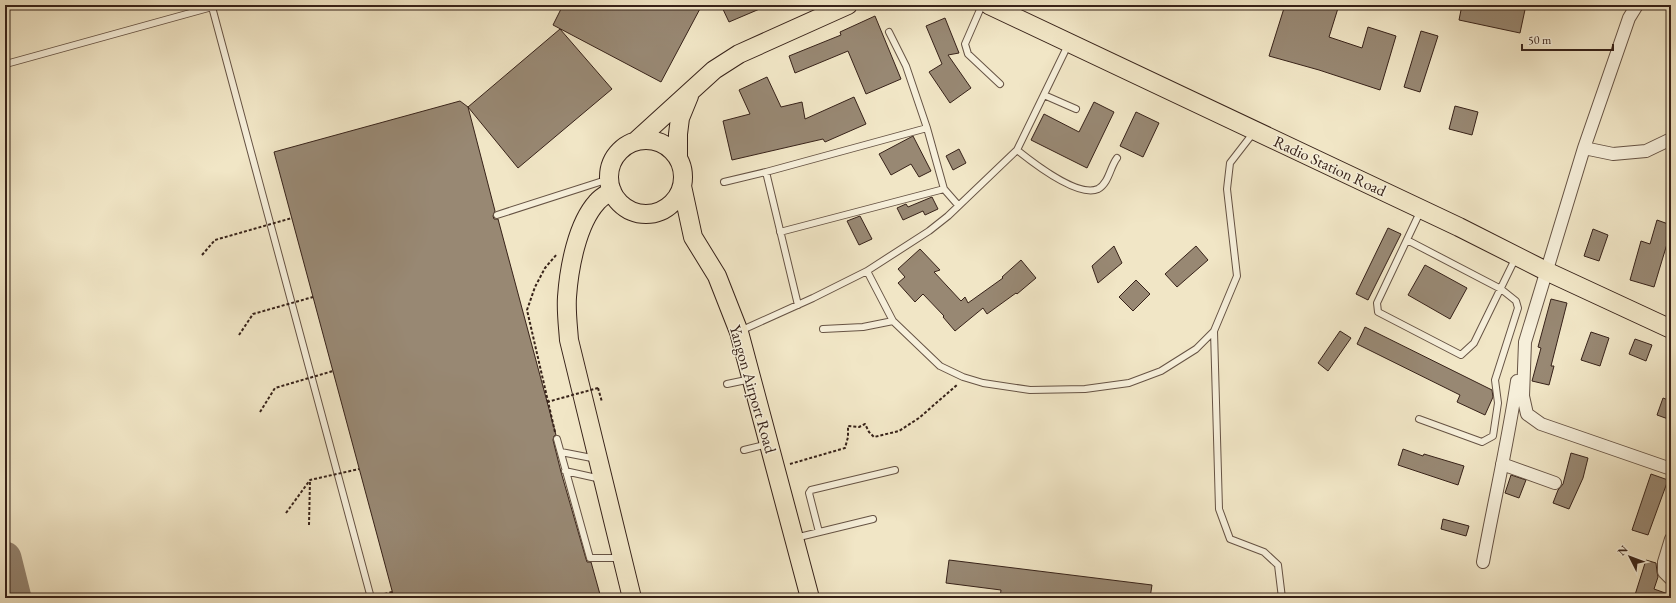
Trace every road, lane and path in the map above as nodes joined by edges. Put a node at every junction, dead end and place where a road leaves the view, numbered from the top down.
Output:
1 (848, 5) edge
2 (982, 5) edge
3 (989, 5) edge
4 (1637, 5) edge
5 (889, 32) dead end
6 (1069, 43) junction
7 (5, 60) edge
8 (1000, 84) dead end
9 (690, 91) junction
10 (1044, 95) junction
11 (1076, 109) dead end
12 (927, 128) junction
13 (1255, 130) junction
14 (1671, 139) edge
15 (636, 141) junction
16 (1584, 148) junction
17 (1017, 150) junction
18 (678, 158) junction
19 (1117, 158) dead end
20 (766, 172) junction
21 (724, 182) dead end
22 (610, 185) junction
23 (682, 186) junction
24 (944, 189) junction
25 (958, 205) junction
26 (1422, 209) junction
27 (497, 215) dead end
28 (292, 218) dead end
29 (780, 232) junction
30 (1407, 240) junction
31 (577, 241) junction
32 (202, 256) dead end
33 (1517, 256) junction
34 (867, 271) junction
35 (1546, 271) junction
36 (1501, 289) junction
37 (313, 297) dead end
38 (798, 305) junction
39 (893, 321) junction
40 (823, 329) dead end
41 (1671, 329) edge
42 (1214, 330) junction
43 (739, 332) junction
44 (239, 335) dead end
45 (1523, 362) junction
46 (333, 371) dead end
47 (963, 377) junction
48 (752, 379) junction
49 (727, 384) dead end
50 (547, 402) dead end
51 (602, 402) dead end
52 (260, 412) dead end
53 (1419, 419) dead end
54 (557, 439) joint
55 (769, 444) junction
56 (744, 450) dead end
57 (561, 452) junction
58 (599, 459) junction
59 (1502, 464) junction
60 (776, 468) junction
61 (359, 469) dead end
62 (1671, 469) edge
63 (565, 470) junction
64 (895, 470) dead end
65 (603, 479) junction
66 (310, 480) junction
67 (1555, 483) dead end
68 (286, 513) dead end
69 (872, 518) dead end
70 (308, 525) dead end
71 (819, 532) junction
72 (794, 538) junction
73 (1671, 539) edge
74 (623, 558) junction
75 (1483, 562) dead end
76 (1671, 579) edge
77 (392, 592) dead end
78 (370, 598) edge
79 (632, 598) edge
80 (810, 598) edge
81 (1282, 598) edge

1 - 9 main road
2 - 8 lane
3 - 6 main road, Radio Station Road
4 - 16 street
5 - 12 lane
6 - 10 lane
6 - 13 main road, Radio Station Road
7 - 78 lane
9 - 15 main road
9 - 18 main road
10 - 11 lane
10 - 17 lane
12 - 20 lane
12 - 24 lane
13 - 26 main road, Radio Station Road
13 - 42 lane
14 - 16 street
15 - 18 main road
15 - 22 main road
16 - 35 street
17 - 19 lane
17 - 25 lane
18 - 23 main road
20 - 21 lane
20 - 29 lane
22 - 23 main road
22 - 27 lane
22 - 31 main road
23 - 43 main road, Yangon Airport Road
24 - 25 lane
24 - 29 lane
25 - 34 lane
26 - 30 lane
26 - 33 main road, Radio Station Road
28 - 32 path, bridge
29 - 38 lane
30 - 36 lane
30 - 36 lane
31 - 54 path
31 - 58 main road
33 - 35 main road, Radio Station Road
33 - 36 lane
34 - 38 lane
34 - 39 lane
35 - 41 main road, Radio Station Road
35 - 45 street
36 - 53 lane
37 - 44 path, bridge
38 - 43 lane
39 - 40 lane
39 - 47 lane
42 - 47 lane
42 - 81 lane
43 - 48 main road, Yangon Airport Road
45 - 59 street
45 - 62 street
46 - 52 path, bridge
47 - 60 path
48 - 49 lane
48 - 55 main road, Yangon Airport Road
50 - 51 path, bridge
54 - 57 lane
55 - 56 lane
55 - 60 main road, Yangon Airport Road
57 - 58 lane
57 - 63 lane
58 - 65 main road
59 - 67 street
59 - 75 street
60 - 72 main road, Yangon Airport Road
61 - 66 path, bridge
63 - 65 lane
63 - 74 lane
64 - 71 lane
65 - 74 main road
66 - 68 path, bridge
66 - 70 path
69 - 71 lane
71 - 72 lane
72 - 80 main road, Yangon Airport Road
73 - 76 street
74 - 79 main road
77 - 78 path, bridge

